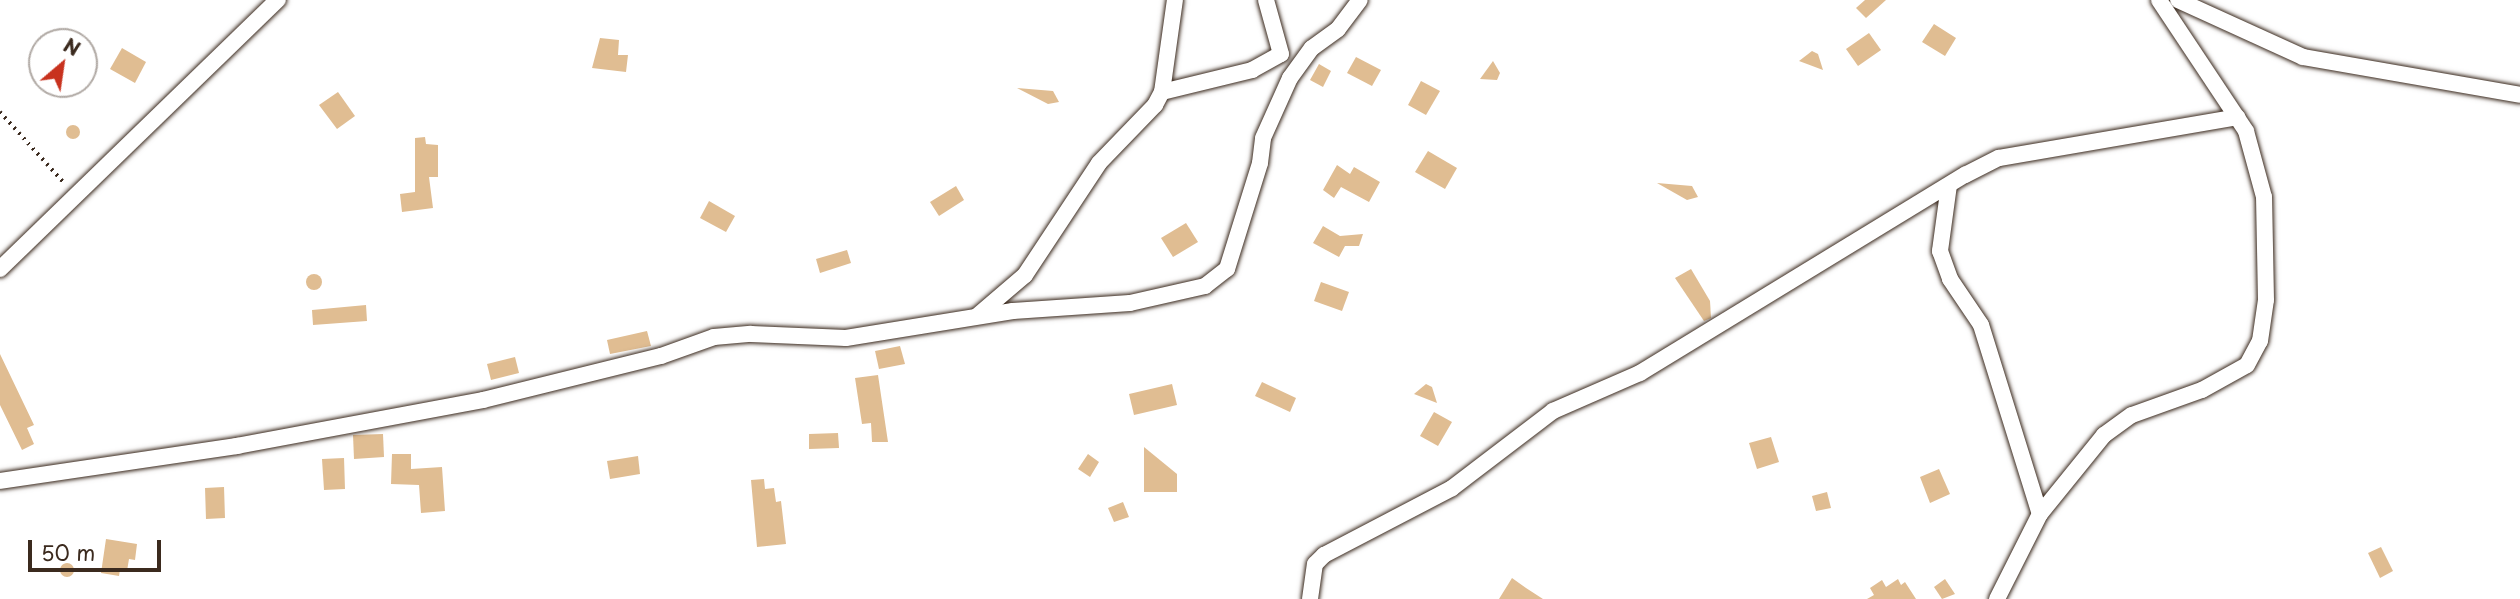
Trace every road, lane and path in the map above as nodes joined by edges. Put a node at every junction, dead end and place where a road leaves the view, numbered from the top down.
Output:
1 (278, 0) edge
2 (1175, 0) edge
3 (1266, 0) edge
4 (1360, 0) edge
5 (2159, 0) edge
6 (2178, 0) edge
7 (1312, 48) junction
8 (1281, 54) junction
9 (1162, 92) junction
10 (2520, 95) edge
11 (0, 112) edge
12 (2238, 117) junction
13 (1949, 185) junction
14 (74, 194) junction
15 (0, 269) edge
16 (975, 318) junction
17 (0, 481) edge
18 (2040, 514) junction
19 (1310, 599) edge
20 (1997, 599) edge

1 - 14 street
2 - 9 street
3 - 8 street
4 - 7 street
5 - 12 street
6 - 10 street
7 - 8 street
7 - 16 street
8 - 9 street
9 - 16 street
11 - 14 path
12 - 13 street
12 - 18 street
13 - 18 street
13 - 19 street
14 - 15 street
16 - 17 street
18 - 20 street

